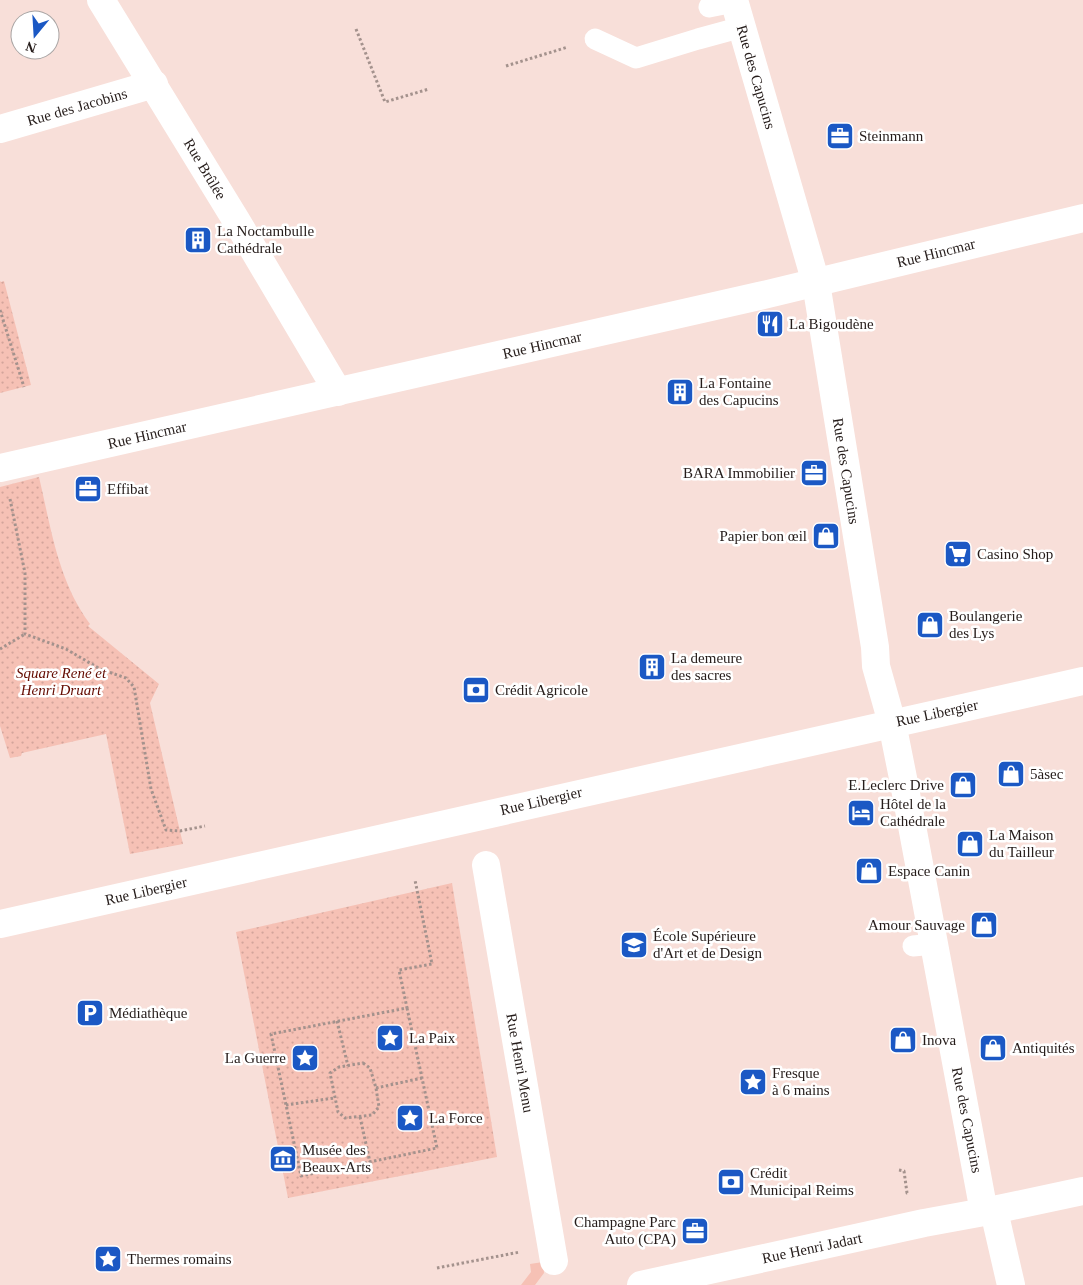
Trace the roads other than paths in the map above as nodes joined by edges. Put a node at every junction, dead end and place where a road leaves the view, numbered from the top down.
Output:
1 (102, 0) edge
2 (730, 9) edge
3 (595, 39) road end
4 (154, 84) junction
5 (0, 129) edge
6 (1083, 218) edge
7 (816, 283) junction
8 (338, 392) junction
9 (2, 468) edge
10 (1083, 681) edge
11 (892, 723) junction
12 (486, 865) dead end
13 (0, 924) edge
14 (1083, 1191) edge
15 (989, 1211) junction
16 (553, 1254) road end
17 (640, 1285) edge
18 (1011, 1285) edge

1 - 4 street, Rue Brûlée
2 - 3 lane
2 - 7 street, Rue des Capucins
4 - 5 street, Rue des Jacobins
4 - 8 street, Rue Brûlée
6 - 7 street, Rue Hincmar
7 - 8 street, Rue Hincmar
7 - 11 street, Rue des Capucins
8 - 9 street, Rue Hincmar
10 - 11 street, Rue Libergier
11 - 13 street, Rue Libergier
11 - 15 street, Rue des Capucins
12 - 16 street, Rue Henri Menu
14 - 15 street, Rue Henri Jadart
15 - 17 street, Rue Henri Jadart
15 - 18 street, Rue des Capucins

